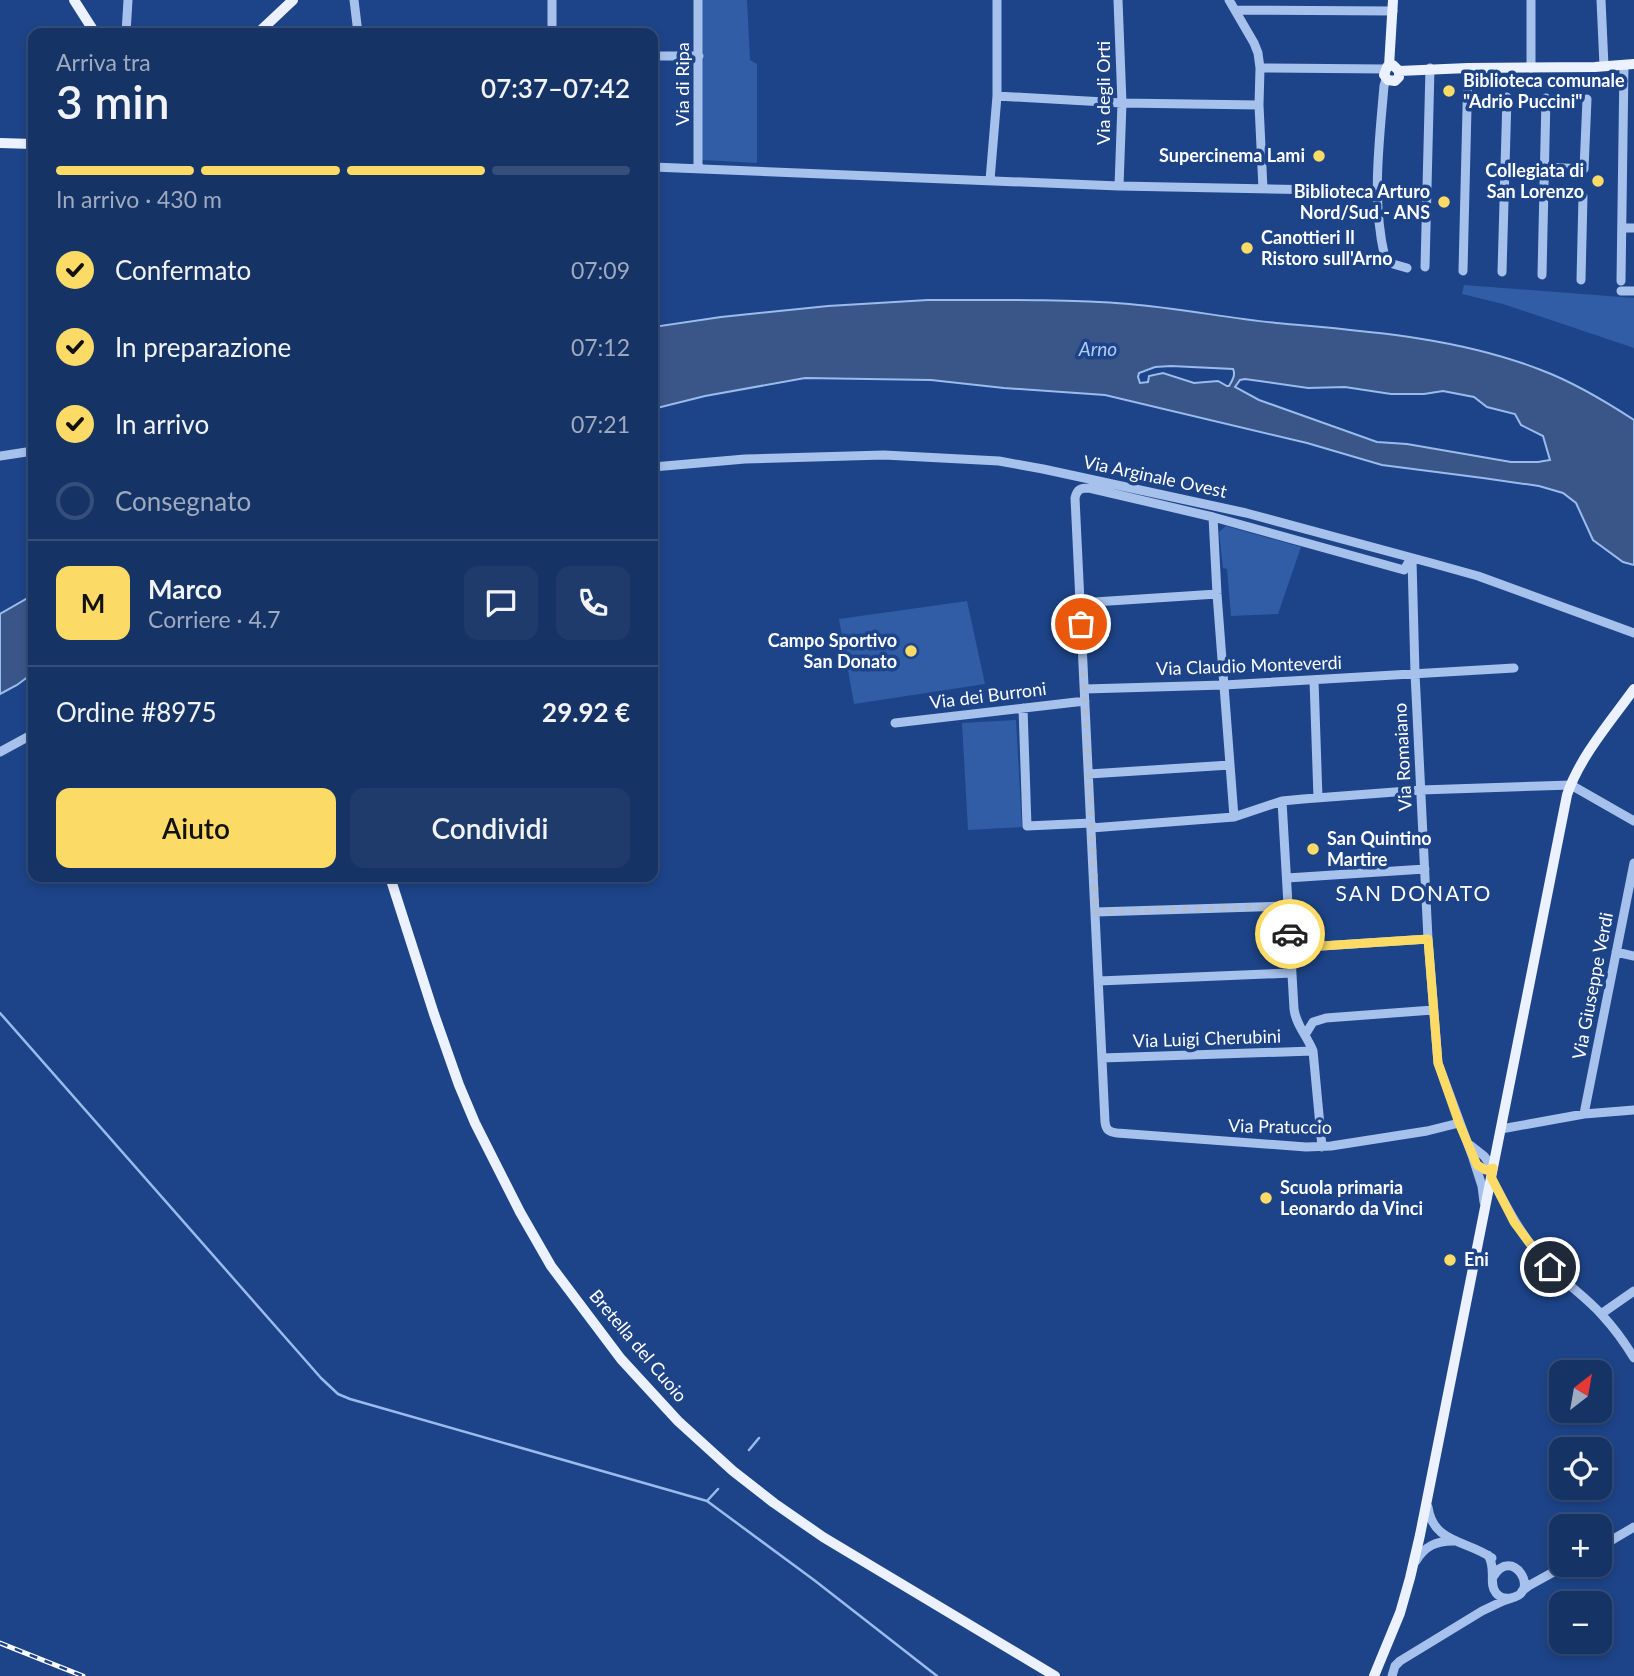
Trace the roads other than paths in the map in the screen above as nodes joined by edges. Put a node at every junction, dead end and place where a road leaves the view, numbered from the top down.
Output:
1 (74, 0) edge
2 (128, 0) edge
3 (293, 0) edge
4 (354, 0) edge
5 (552, 0) edge
6 (698, 0) edge
7 (997, 0) edge
8 (1118, 0) edge
9 (1229, 0) edge
10 (1531, 0) edge
11 (1601, 0) edge
12 (1393, 5) edge
13 (1235, 10) junction
14 (92, 28) edge
15 (126, 28) edge
16 (263, 28) edge
17 (357, 28) edge
18 (552, 28) edge
19 (658, 56) edge
20 (699, 56) junction
21 (1629, 64) edge
22 (1604, 66) junction
23 (1259, 68) junction
24 (1430, 68) junction
25 (1468, 68) junction
26 (1531, 68) junction
27 (1390, 71) junction
28 (997, 96) junction
29 (1507, 97) dead end
30 (1546, 98) dead end
31 (1587, 99) dead end
32 (1122, 103) junction
33 (1259, 105) junction
34 (1629, 132) edge
35 (0, 143) edge
36 (28, 144) edge
37 (658, 167) edge
38 (1545, 167) junction
39 (698, 168) junction
40 (990, 180) junction
41 (1119, 186) junction
42 (1263, 189) junction
43 (1377, 191) junction
44 (1583, 196) dead end
45 (1623, 228) junction
46 (1634, 228) edge
47 (1425, 267) dead end
48 (1407, 268) dead end
49 (1463, 271) dead end
50 (1502, 272) dead end
51 (1542, 275) dead end
52 (1581, 280) dead end
53 (1634, 291) edge
54 (28, 452) edge
55 (0, 456) edge
56 (658, 467) edge
57 (1213, 517) junction
58 (1412, 558) junction
59 (1217, 594) junction
60 (1079, 603) junction
61 (1634, 632) edge
62 (1514, 668) dead end
63 (1415, 673) junction
64 (1314, 680) junction
65 (1224, 685) junction
66 (1085, 689) junction
67 (1634, 689) edge
68 (1085, 701) junction
69 (1023, 708) junction
70 (895, 723) dead end
71 (28, 737) edge
72 (0, 752) edge
73 (1230, 767) junction
74 (1089, 774) junction
75 (1570, 785) junction
76 (1421, 790) junction
77 (1318, 798) junction
78 (1282, 801) junction
79 (1234, 817) junction
80 (1634, 821) edge
81 (1091, 826) junction
82 (1634, 863) edge
83 (1425, 869) junction
84 (1287, 878) junction
85 (392, 882) edge
86 (1288, 906) junction
87 (1096, 912) junction
88 (1428, 939) junction
89 (1291, 948) junction
90 (1616, 952) junction
91 (1634, 956) edge
92 (1291, 973) junction
93 (1099, 981) junction
94 (1433, 1010) junction
95 (1305, 1035) junction
96 (1313, 1051) junction
97 (1102, 1058) junction
98 (1634, 1110) edge
99 (1584, 1114) junction
100 (1459, 1123) junction
101 (1500, 1133) junction
102 (1322, 1147) junction
103 (1474, 1154) junction
104 (1492, 1173) junction
105 (1485, 1207) junction
106 (1634, 1291) edge
107 (1601, 1314) junction
108 (1634, 1358) edge
109 (1427, 1501) junction
110 (1634, 1527) edge
111 (1437, 1531) junction
112 (1612, 1540) edge
113 (1423, 1541) junction
114 (1459, 1541) junction
115 (1488, 1555) junction
116 (1516, 1569) junction
117 (1549, 1574) edge
118 (1546, 1576) junction
119 (1492, 1581) junction
120 (1522, 1591) junction
121 (1512, 1598) junction
122 (1482, 1611) junction
123 (1055, 1676) edge
124 (1372, 1676) edge
125 (1392, 1676) edge

1 - 14 main road
2 - 15 street
3 - 16 main road
4 - 17 street
5 - 18 street
6 - 20 street, Via di Ripa
7 - 28 street
8 - 32 street, Via degli Orti
9 - 13 street
10 - 26 street
11 - 22 street
12 - 13 street
12 - 27 main road
13 - 23 street
19 - 20 street
20 - 39 street, Via di Ripa
21 - 22 main road
21 - 34 street
22 - 26 main road
23 - 27 street
23 - 33 street
24 - 25 main road
24 - 27 main road
24 - 47 street
25 - 26 main road
25 - 49 street
27 - 43 street
28 - 32 street
28 - 40 street
29 - 50 street
30 - 38 street
31 - 38 street
32 - 33 street
32 - 41 street, Via degli Orti
33 - 42 street
34 - 45 street
35 - 36 main road
37 - 39 street
38 - 51 street
39 - 40 street
40 - 41 street
41 - 42 street
42 - 43 street
43 - 48 street
44 - 52 street
45 - 46 street
45 - 53 street
54 - 55 street
56 - 58 street, Via Arginale Ovest
57 - 58 street
57 - 59 street
57 - 60 street
58 - 61 street, Via Arginale Ovest
58 - 63 street, Via Romaiano
59 - 60 street
59 - 65 street
60 - 66 street
62 - 63 street, Via Claudio Monteverdi
63 - 64 street, Via Claudio Monteverdi
63 - 76 street, Via Romaiano
64 - 65 street, Via Claudio Monteverdi
64 - 77 street
65 - 66 street, Via Claudio Monteverdi
65 - 73 street
66 - 68 street
67 - 75 main road
68 - 69 street, Via dei Burroni
68 - 74 street
69 - 70 street, Via dei Burroni
69 - 81 street
71 - 72 street
73 - 74 street
73 - 79 street
74 - 81 street
75 - 76 street
75 - 80 street
75 - 101 main road
76 - 77 street
76 - 83 street, Via Romaiano
77 - 78 street
78 - 79 street
78 - 84 street
79 - 81 street
81 - 87 street
82 - 90 street, Via Giuseppe Verdi
83 - 84 street
83 - 88 street, Via Romaiano
84 - 86 street
85 - 123 main road, Bretella del Cuoio
86 - 87 street
86 - 89 street
87 - 93 street
88 - 89 street
88 - 94 street, Via Romaiano
89 - 92 street
90 - 91 street
90 - 99 street, Via Giuseppe Verdi
92 - 93 street
92 - 95 street
93 - 97 street
94 - 95 street
94 - 100 street, Via Romaiano
95 - 96 street
96 - 97 street, Via Luigi Cherubini
96 - 102 street
97 - 102 street, Via Pratuccio
98 - 99 street
99 - 101 street
100 - 102 street, Via Pratuccio
100 - 103 street, Via Romaiano
101 - 103 street
101 - 104 main road
103 - 104 street
103 - 105 street, Via Romaiano
104 - 105 main road
104 - 107 street
105 - 109 main road
106 - 107 street
107 - 108 street
109 - 111 street
109 - 113 main road
110 - 112 street
111 - 113 street
111 - 114 street
113 - 114 street
113 - 124 main road
114 - 115 street
115 - 116 street
115 - 119 street
116 - 118 street
116 - 119 street
116 - 120 street
117 - 118 street
118 - 120 street
119 - 121 street
119 - 122 street
120 - 121 street
121 - 122 street
122 - 125 street

